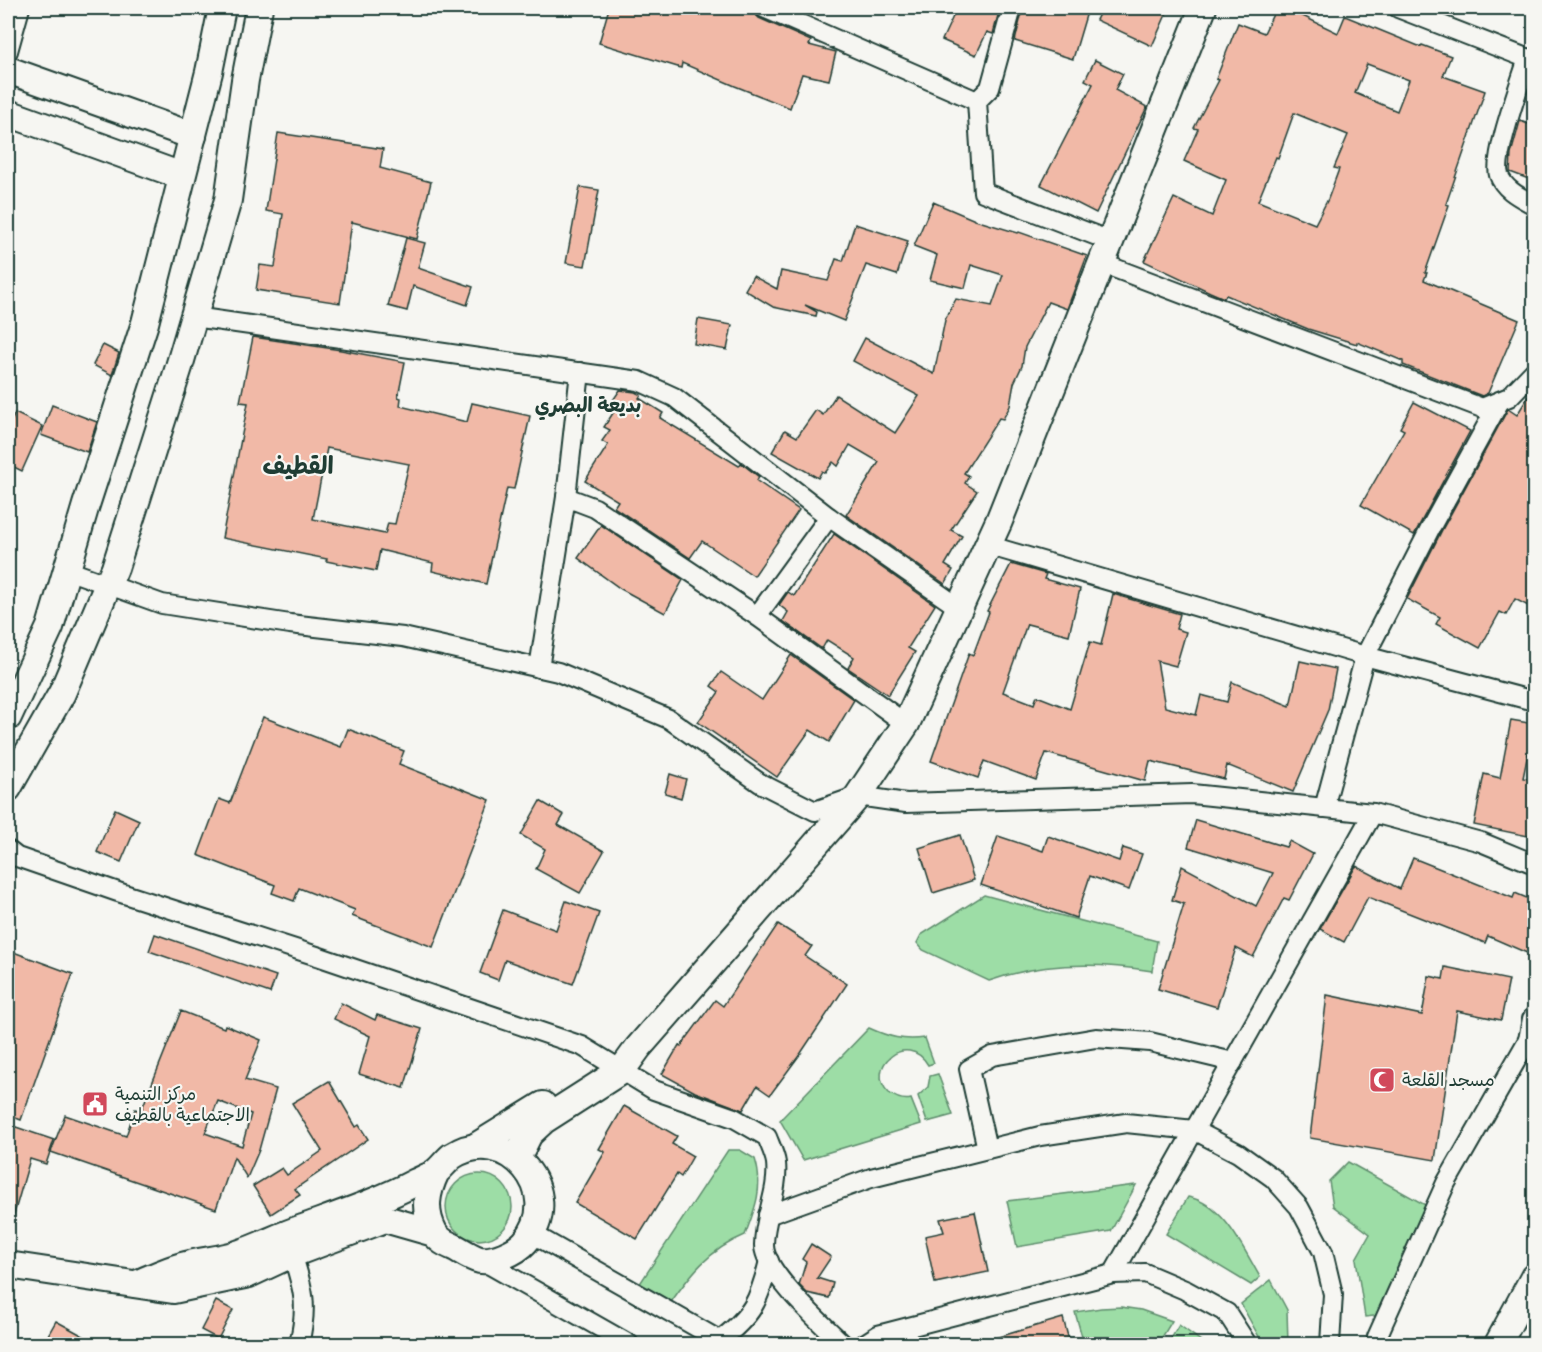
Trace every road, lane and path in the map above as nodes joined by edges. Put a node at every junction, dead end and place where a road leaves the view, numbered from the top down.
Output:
1 (20, 8) edge
2 (222, 8) edge
3 (259, 8) edge
4 (764, 8) edge
5 (1012, 8) edge
6 (1203, 8) edge
7 (1398, 8) edge
8 (8, 51) edge
9 (1531, 59) edge
10 (8, 70) edge
11 (977, 101) junction
12 (8, 113) edge
13 (193, 136) junction
14 (183, 176) junction
15 (1534, 205) edge
16 (1105, 252) junction
17 (194, 317) junction
18 (1534, 371) edge
19 (580, 372) junction
20 (1500, 401) junction
21 (566, 497) junction
22 (829, 516) junction
23 (987, 545) junction
24 (67, 570) junction
25 (109, 584) junction
26 (958, 607) junction
27 (757, 616) junction
28 (1365, 656) junction
29 (539, 668) junction
30 (1534, 701) edge
31 (8, 717) edge
32 (906, 724) junction
33 (8, 788) edge
34 (858, 796) junction
35 (1324, 808) junction
36 (1373, 813) junction
37 (8, 850) edge
38 (1534, 864) edge
39 (1534, 1016) edge
40 (1531, 1045) edge
41 (1233, 1062) junction
42 (614, 1065) junction
43 (1194, 1130) junction
44 (475, 1147) junction
45 (987, 1149) junction
46 (517, 1158) junction
47 (436, 1172) junction
48 (768, 1215) junction
49 (434, 1233) junction
50 (531, 1233) junction
51 (292, 1254) junction
52 (481, 1260) junction
53 (769, 1261) junction
54 (8, 1265) edge
55 (1113, 1274) junction
56 (1534, 1277) edge
57 (136, 1284) junction
58 (1377, 1337) dead end
59 (721, 1343) edge
60 (301, 1344) edge
61 (629, 1344) edge
62 (843, 1344) edge
63 (864, 1344) edge
64 (1247, 1344) edge
65 (1330, 1344) edge
66 (1498, 1344) edge

1 - 8 street
2 - 13 street
3 - 17 street
4 - 11 street
5 - 11 street
6 - 16 street
7 - 9 street
9 - 15 street
10 - 13 street
11 - 16 street
12 - 14 street
13 - 14 street
14 - 24 street
16 - 20 street
16 - 23 street
17 - 19 street
17 - 25 street
18 - 20 street
19 - 21 street
19 - 22 street
20 - 28 street
21 - 27 street
21 - 29 street
22 - 26 street
22 - 27 street
23 - 26 street
23 - 28 street
24 - 25 street
24 - 31 street
25 - 29 street
25 - 33 street
26 - 32 street
27 - 32 street
28 - 30 street
28 - 35 street
29 - 34 street
32 - 34 street
34 - 35 street
34 - 42 street
35 - 36 street
36 - 38 street
36 - 41 street
37 - 42 street
39 - 40 street
40 - 58 street
41 - 43 street
41 - 45 street
42 - 44 street
42 - 46 street
42 - 48 street
43 - 45 street
43 - 55 street
43 - 65 street
44 - 46 street
44 - 47 street
45 - 48 street
46 - 50 street
47 - 49 street
47 - 57 street
48 - 53 street
49 - 51 street
49 - 52 street
50 - 52 street
50 - 59 street
51 - 57 street
51 - 60 street
52 - 61 street
53 - 59 street
53 - 62 street
54 - 57 street
55 - 63 street
55 - 64 street
56 - 66 street

